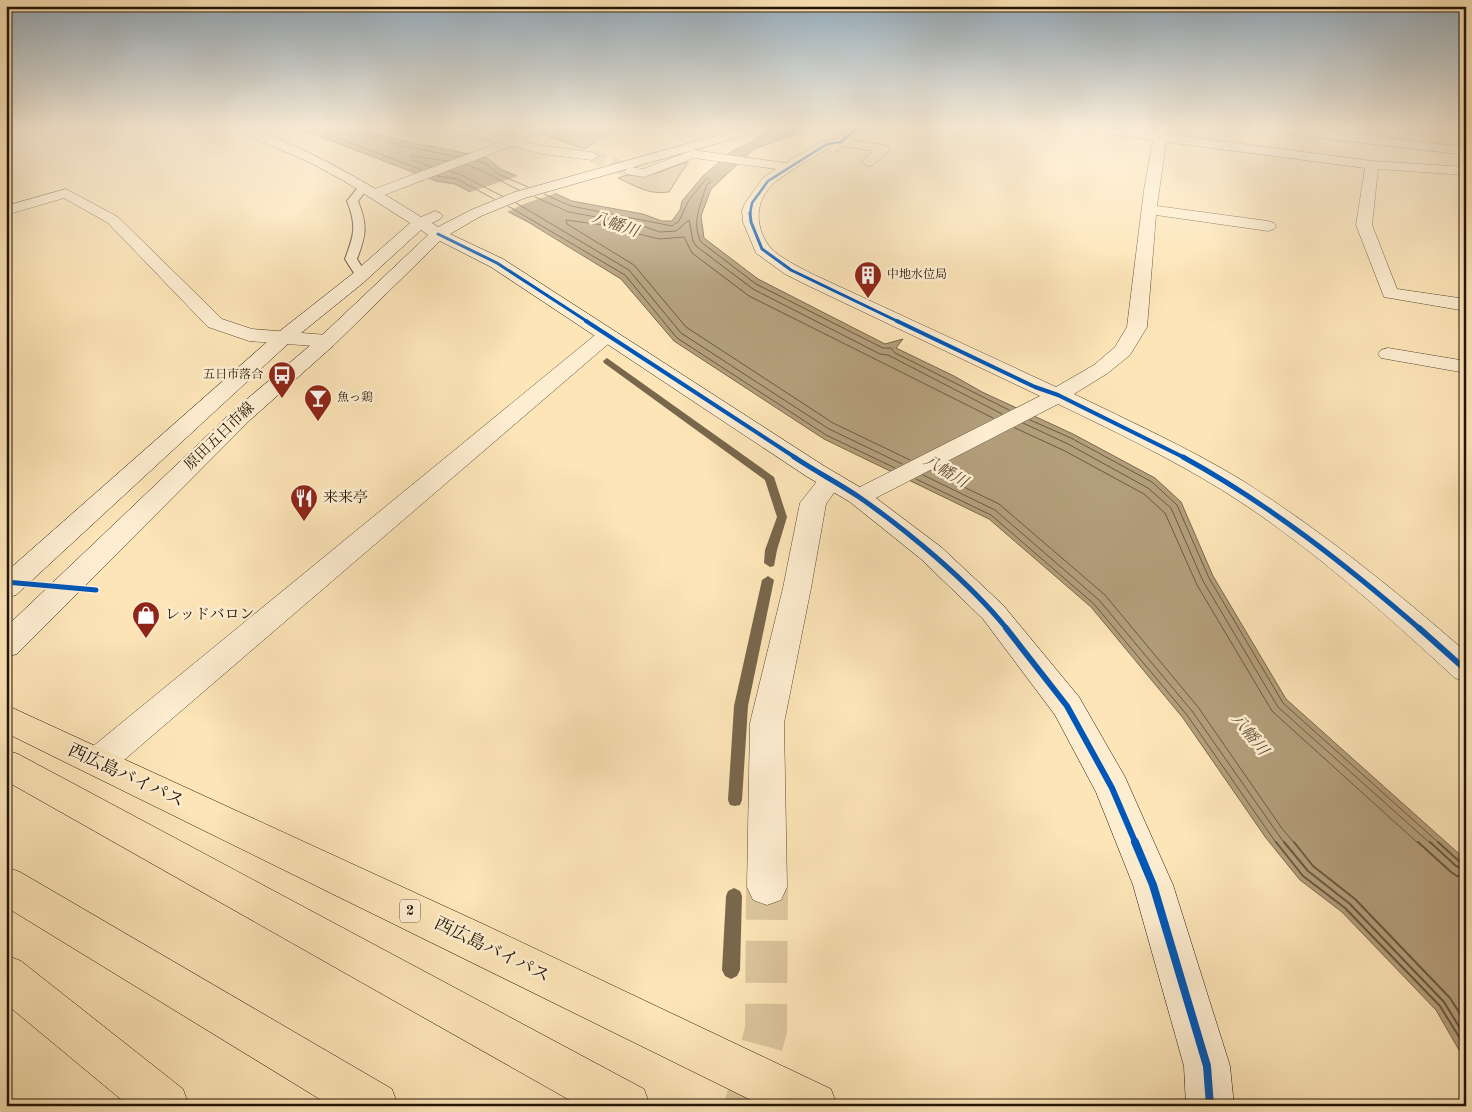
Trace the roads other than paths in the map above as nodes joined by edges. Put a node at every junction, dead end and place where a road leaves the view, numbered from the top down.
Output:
1 (353, 179) edge
2 (407, 179) edge
3 (536, 179) edge
4 (578, 179) tunnel mouth
5 (770, 179) edge
6 (1154, 179) edge
7 (1370, 179) edge
8 (375, 190) junction
9 (463, 208) junction
10 (1150, 210) junction
11 (6, 211) edge
12 (1268, 226) dead end
13 (429, 228) junction
14 (361, 276) junction
15 (1466, 305) edge
16 (607, 334) junction
17 (282, 338) junction
18 (327, 341) junction
19 (1388, 354) dead end
20 (1466, 367) edge
21 (1051, 398) junction
22 (831, 480) junction
23 (869, 492) junction
24 (6, 588) edge
25 (6, 646) edge
26 (1466, 670) edge
27 (6, 718) edge
28 (98, 762) junction
29 (6, 764) edge
30 (6, 885) edge
31 (767, 887) tunnel mouth
32 (6, 976) edge
33 (166, 1106) edge
34 (376, 1106) edge
35 (627, 1106) edge
36 (814, 1106) edge
37 (1210, 1106) edge

1 - 8 street
2 - 8 street
3 - 9 street, 原田五日市線
4 - 9 street, 原田五日市線
5 - 21 street
6 - 10 street
7 - 15 street
8 - 13 street
8 - 14 lane
9 - 13 street, 原田五日市線
10 - 12 street
10 - 21 street
11 - 17 street
13 - 14 street, 原田五日市線
13 - 16 street
13 - 18 street, 原田五日市線
14 - 17 street, 原田五日市線
16 - 22 street
16 - 28 street
17 - 18 street
17 - 24 street, 原田五日市線
18 - 25 street, 原田五日市線
19 - 20 street
21 - 23 street
21 - 26 street
22 - 23 street
22 - 31 street
23 - 37 street
27 - 28 highway, 西広島バイパス / 2
28 - 36 highway, 西広島バイパス / 2
29 - 35 highway
30 - 34 highway
32 - 33 highway

